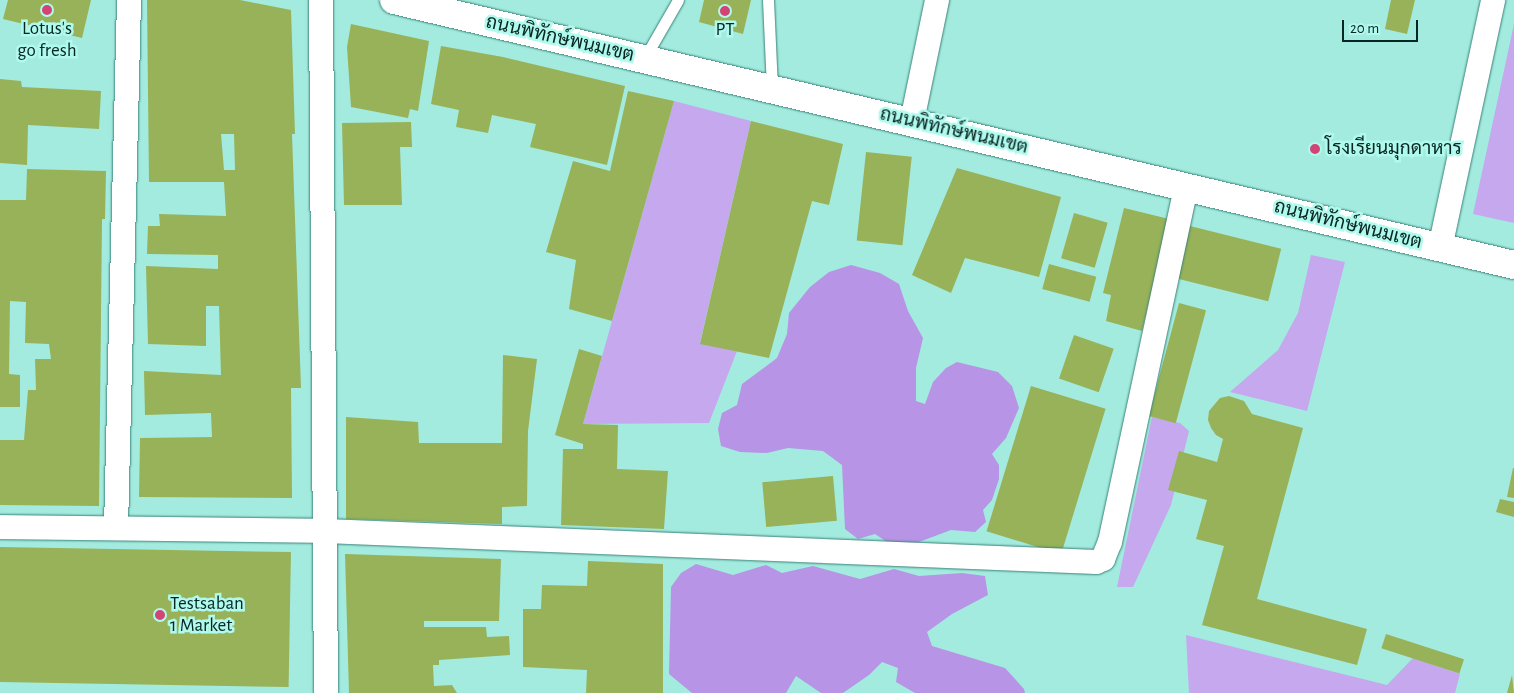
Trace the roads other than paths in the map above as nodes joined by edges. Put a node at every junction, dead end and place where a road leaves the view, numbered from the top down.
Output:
1 (130, 0) edge
2 (321, 0) edge
3 (394, 0) edge
4 (678, 0) edge
5 (768, 0) edge
6 (937, 0) edge
7 (1493, 0) edge
8 (644, 58) junction
9 (772, 88) junction
10 (912, 121) junction
11 (1186, 186) junction
12 (1440, 248) junction
13 (1514, 265) edge
14 (0, 527) edge
15 (116, 528) junction
16 (325, 531) junction
17 (326, 693) edge

1 - 15 street
2 - 16 street
3 - 8 main road, ถนนพิทักษ์พนมเขต
4 - 8 lane
5 - 9 lane
6 - 10 street
7 - 12 street
8 - 9 main road, ถนนพิทักษ์พนมเขต
9 - 10 main road, ถนนพิทักษ์พนมเขต
10 - 11 main road, ถนนพิทักษ์พนมเขต
11 - 12 main road, ถนนพิทักษ์พนมเขต
11 - 16 street
12 - 13 main road, ถนนพิทักษ์พนมเขต
14 - 15 street
15 - 16 street
16 - 17 street

